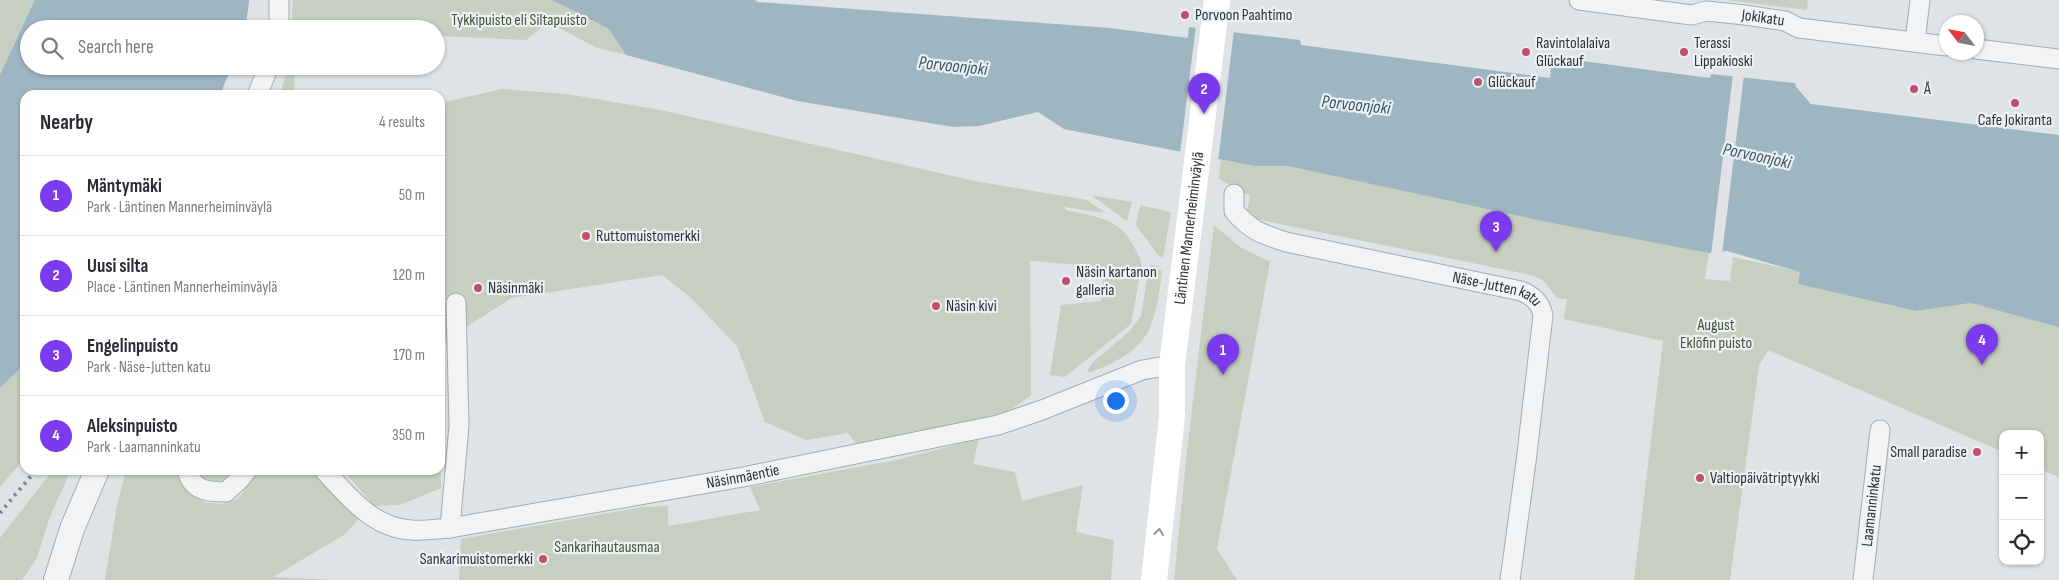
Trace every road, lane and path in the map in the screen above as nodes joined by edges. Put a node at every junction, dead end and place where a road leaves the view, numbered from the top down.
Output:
1 (279, 0) edge
2 (1217, 0) edge
3 (1579, 0) edge
4 (1920, 0) edge
5 (279, 20) edge
6 (1915, 42) junction
7 (1939, 45) edge
8 (1984, 50) edge
9 (2059, 59) edge
10 (265, 75) edge
11 (259, 90) edge
12 (1234, 194) dead end
13 (456, 303) dead end
14 (1172, 365) junction
15 (1880, 430) dead end
16 (95, 475) edge
17 (190, 475) edge
18 (243, 475) edge
19 (329, 475) edge
20 (450, 528) junction
21 (56, 580) edge
22 (1137, 580) edge
23 (1154, 580) edge
24 (1510, 580) edge
25 (1862, 580) edge

1 - 5 street
2 - 14 main road, Läntinen Mannerheiminväylä
3 - 6 street, Jokikatu
4 - 6 street
6 - 7 street, Jokikatu
8 - 9 street
10 - 11 street
12 - 24 street, Näse-Jutten katu
13 - 20 street
14 - 20 street, Näsinmäentie
14 - 22 main road, Läntinen Mannerheiminväylä
23 -> 14 main road, Läntinen Mannerheiminväylä
15 - 25 street, Laamanninkatu
16 - 21 street
17 - 18 street
19 - 20 street, Näsinmäentie

